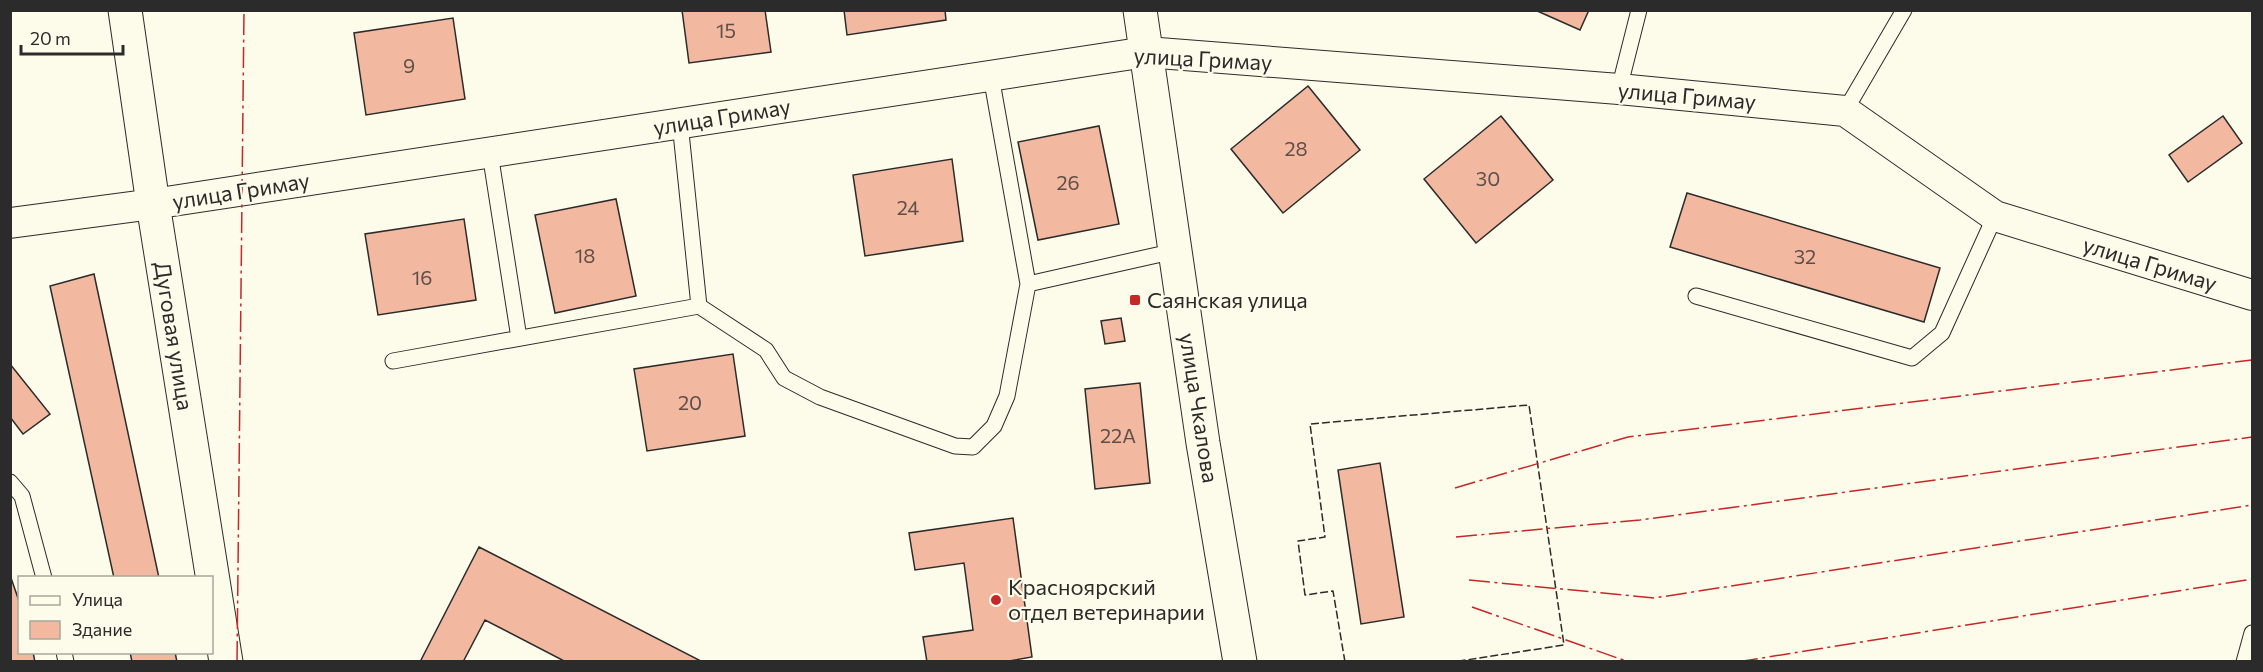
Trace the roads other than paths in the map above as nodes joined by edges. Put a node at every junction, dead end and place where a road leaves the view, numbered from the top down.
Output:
1 (124, 10) edge
2 (1140, 10) edge
3 (1639, 10) edge
4 (1904, 10) edge
5 (1146, 52) junction
6 (991, 76) junction
7 (1619, 89) junction
8 (1845, 111) junction
9 (680, 123) junction
10 (490, 153) junction
11 (153, 204) junction
12 (1995, 216) junction
13 (10, 223) edge
14 (1175, 251) junction
15 (1028, 284) junction
16 (2253, 295) edge
17 (1696, 296) dead end
18 (699, 306) junction
19 (519, 338) junction
20 (393, 362) dead end
21 (10, 482) edge
22 (43, 576) edge
23 (212, 576) edge
24 (213, 580) edge
25 (2253, 633) edge
26 (226, 662) edge
27 (1240, 662) edge
28 (2244, 662) edge

1 - 11 main road, Дуговая улица
2 - 5 main road, улица Чкалова
3 - 7 lane
4 - 8 lane
5 - 6 street, улица Гримау
5 - 7 street, улица Гримау
5 - 14 main road, улица Чкалова
6 - 9 street, улица Гримау
6 - 15 lane
7 - 8 street, улица Гримау
8 - 12 street, улица Гримау
9 - 10 street, улица Гримау
9 - 18 lane
10 - 11 street, улица Гримау
10 - 19 lane
11 - 13 street, улица Гримау
11 - 23 main road, Дуговая улица
12 - 16 street, улица Гримау
12 - 17 lane
14 - 15 lane
14 - 27 main road, улица Чкалова
15 - 18 lane
18 - 19 lane
19 - 20 lane
21 - 22 lane
24 - 26 main road, Дуговая улица
25 - 28 lane

